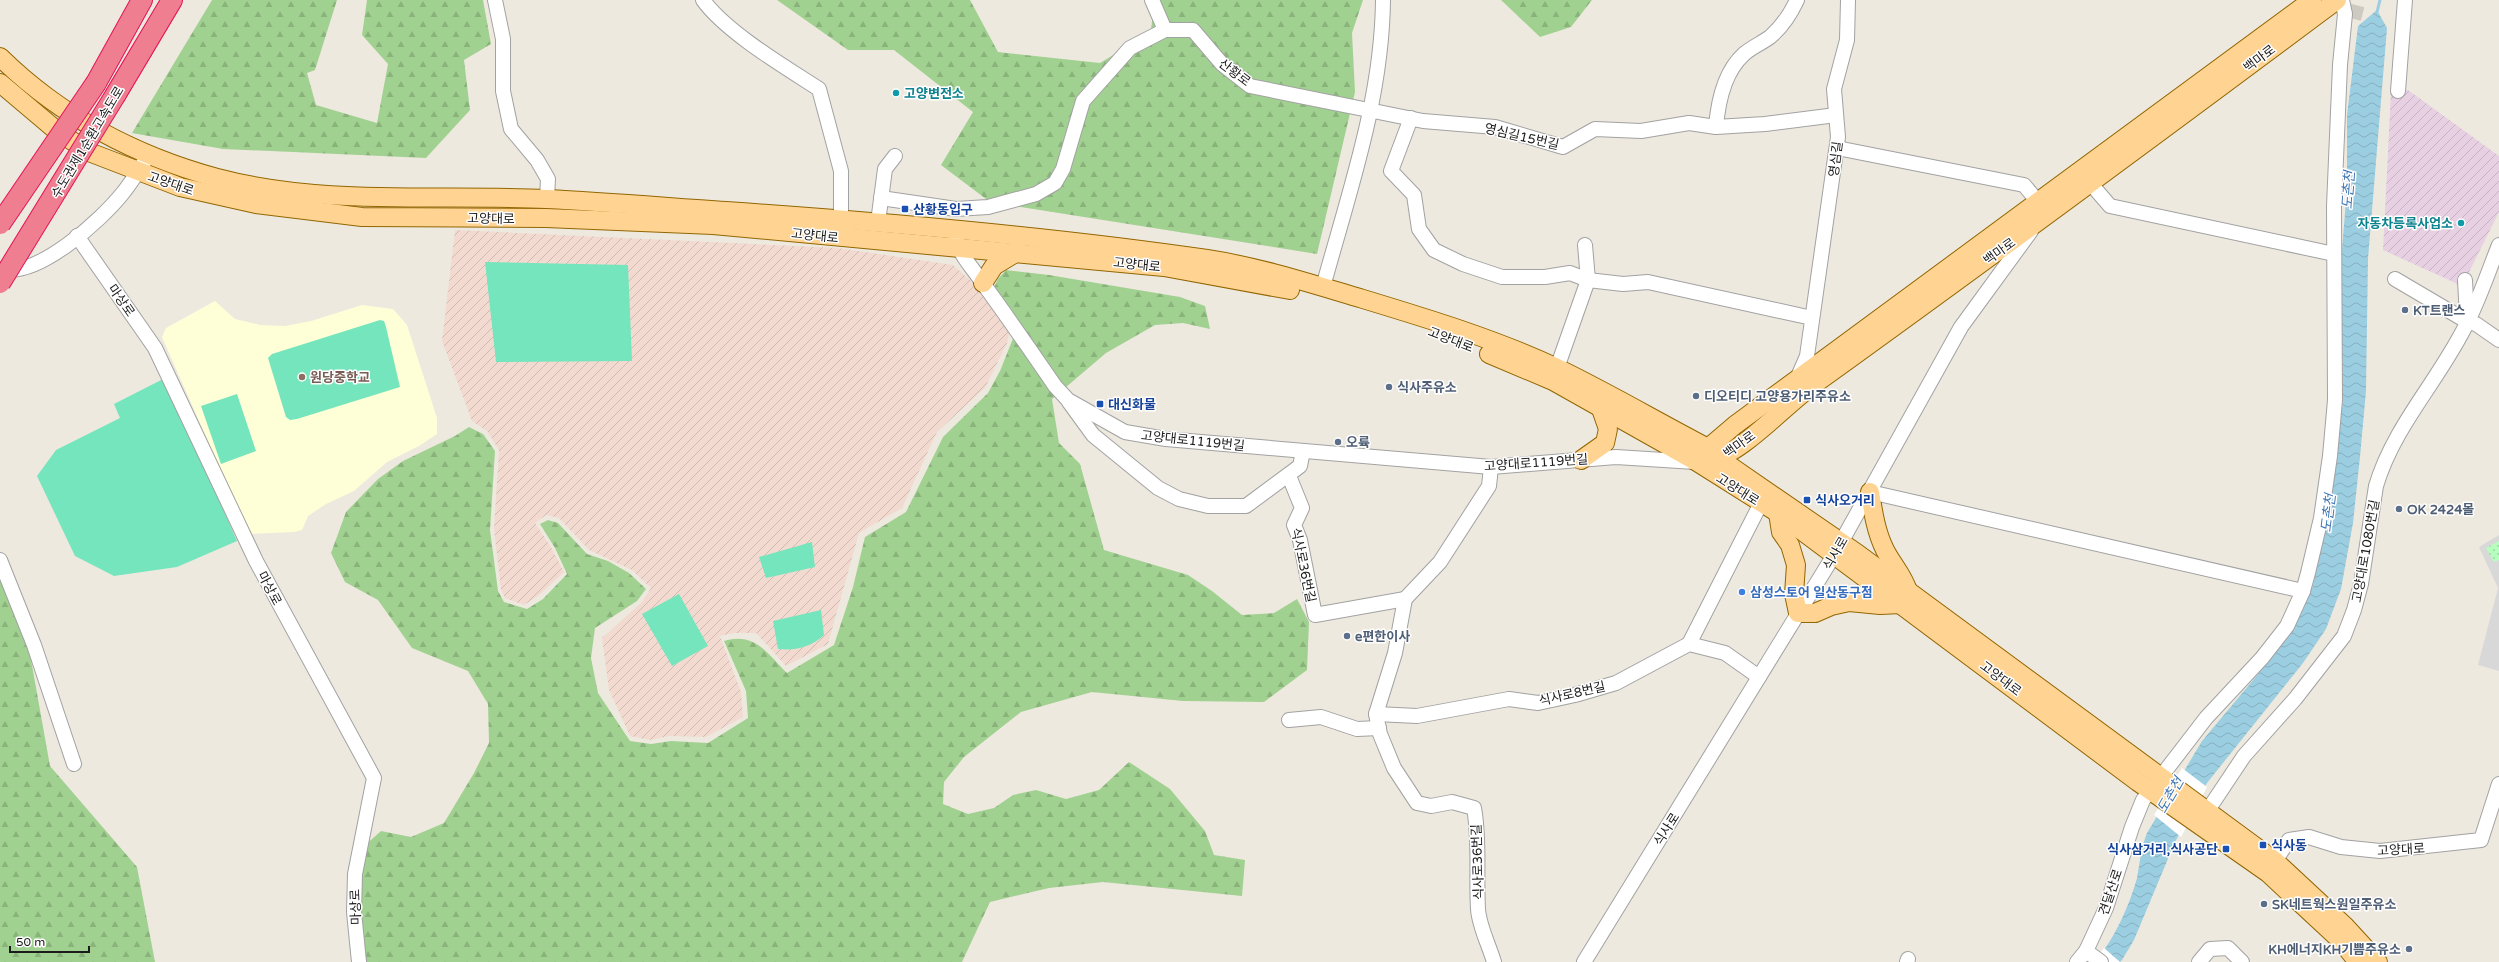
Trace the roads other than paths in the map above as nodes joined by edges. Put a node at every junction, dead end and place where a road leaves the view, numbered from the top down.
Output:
1 (142, 0) edge
2 (172, 0) edge
3 (495, 0) edge
4 (703, 0) edge
5 (1152, 0) edge
6 (1383, 0) edge
7 (1797, 0) edge
8 (1848, 0) edge
9 (2312, 0) edge
10 (2337, 0) edge
11 (2342, 0) edge
12 (2405, 0) edge
13 (2354, 19) tunnel mouth
14 (1165, 30) junction
15 (0, 58) edge
16 (2340, 65) junction
17 (0, 83) edge
18 (2398, 91) dead end
19 (1372, 109) junction
20 (1836, 115) junction
21 (1411, 118) junction
22 (1716, 127) junction
23 (1837, 148) junction
24 (148, 156) junction
25 (896, 156) dead end
26 (138, 171) junction
27 (2090, 184) junction
28 (881, 198) junction
29 (547, 199) junction
30 (2039, 203) junction
31 (840, 219) junction
32 (878, 222) junction
33 (0, 224) edge
34 (2036, 225) junction
35 (953, 229) junction
36 (77, 236) junction
37 (2499, 245) edge
38 (1585, 246) dead end
39 (959, 249) junction
40 (1017, 252) junction
41 (2334, 254) junction
42 (0, 269) edge
43 (2395, 278) dead end
44 (1588, 280) junction
45 (2464, 280) dead end
46 (0, 283) edge
47 (983, 283) junction
48 (1323, 287) junction
49 (1812, 318) junction
50 (2468, 322) junction
51 (2499, 340) edge
52 (1557, 368) junction
53 (1796, 382) junction
54 (1068, 400) junction
55 (1601, 409) junction
56 (1303, 451) junction
57 (1714, 454) junction
58 (1581, 460) junction
59 (1697, 462) junction
60 (1491, 467) junction
61 (1289, 476) junction
62 (1870, 492) junction
63 (1761, 503) junction
64 (1778, 513) junction
65 (1837, 549) junction
66 (0, 560) edge
67 (2303, 591) junction
68 (1405, 599) junction
69 (1905, 599) junction
70 (1798, 614) junction
71 (1689, 644) junction
72 (1759, 677) junction
73 (1376, 714) junction
74 (1289, 720) dead end
75 (1379, 728) junction
76 (74, 764) dead end
77 (2499, 784) edge
78 (2160, 787) junction
79 (2200, 816) junction
80 (2275, 861) junction
81 (2089, 958) edge
82 (359, 962) edge
83 (1494, 962) edge
84 (1584, 962) edge
85 (2199, 962) edge
86 (2242, 962) edge
87 (2358, 962) edge
88 (2378, 962) edge

1 - 33 highway, 수도권제1순환고속도로, bridge
2 - 46 highway, 수도권제1순환고속도로, bridge
3 - 29 street
4 - 31 street, 고양대로
5 - 14 street
6 - 19 street
7 - 22 street
8 - 20 street, 영심길
9 - 30 main road, 백마로
10 - 27 main road, 백마로
11 - 16 street, 견달산로
12 - 18 street
13 - 16 street
14 - 19 street, 산황로
14 - 28 street
15 - 24 main road, 고양대로
16 - 41 street, 견달산로
17 - 26 main road, 고양대로
19 - 21 street, 영심길15번길
19 - 48 street
20 - 22 street, 영심길15번길
20 - 23 street, 영심길
21 - 22 street, 영심길15번길
21 - 44 street
23 - 30 street
23 - 49 street, 영심길
24 - 26 street
24 - 29 main road, 고양대로
25 - 28 street
26 - 36 street
26 - 39 main road, 고양대로
27 - 34 main road, 백마로
27 - 41 street
28 - 32 street
29 - 31 main road, 고양대로
30 - 34 street, 식사로
30 - 53 main road, 백마로
31 - 32 main road, 고양대로
32 - 35 main road, 고양대로
34 - 57 main road, 백마로
34 - 62 street, 식사로
35 - 39 street, 고양대로1119번길
35 - 48 main road, 고양대로
36 - 42 street
36 - 82 street, 마상로
37 - 50 street, 고양대로1080번길
38 - 44 street
39 - 40 main road, 고양대로
39 - 47 street, 고양대로1119번길
40 - 47 main road
40 - 55 main road, 고양대로
41 - 67 street, 견달산로
43 - 50 street
44 - 49 street
44 - 52 street
45 - 50 street
47 - 54 street, 고양대로1119번길
48 - 52 main road, 고양대로
49 - 53 street, 영심길
50 - 51 street
50 - 79 street, 고양대로1080번길
52 - 57 main road, 고양대로
53 - 57 main road, 백마로
54 - 56 street, 고양대로1119번길
54 - 61 street, 고양대로1119번길
55 - 58 main road
55 - 59 main road, 고양대로
56 - 60 street, 고양대로1119번길
56 - 61 street, 고양대로1119번길
57 - 59 main road, 백마로
57 - 65 main road, 고양대로
58 - 59 street, 고양대로1119번길
58 - 60 street, 고양대로1119번길
59 - 63 main road, 고양대로
60 - 68 street
61 - 68 street, 식사로36번길
62 - 65 street, 식사로
62 - 67 street
62 - 69 main road
63 - 64 main road, 고양대로
63 - 71 street
64 - 65 main road, 고양대로
64 - 70 main road
65 - 69 main road, 고양대로
65 - 70 street, 식사로
66 - 76 street
67 - 78 street, 견달산로
68 - 73 street, 식사로36번길
69 - 70 main road
69 - 78 main road, 고양대로
70 - 72 street, 식사로
71 - 72 street
71 - 73 street, 식사로8번길
72 - 84 street, 식사로
73 - 75 street, 식사로36번길
74 - 75 street
75 - 83 street, 식사로36번길
77 - 80 street, 고양대로
78 - 79 main road, 고양대로
78 - 81 street, 견달산로
79 - 80 main road
79 - 87 main road
80 - 88 main road
85 - 86 street

